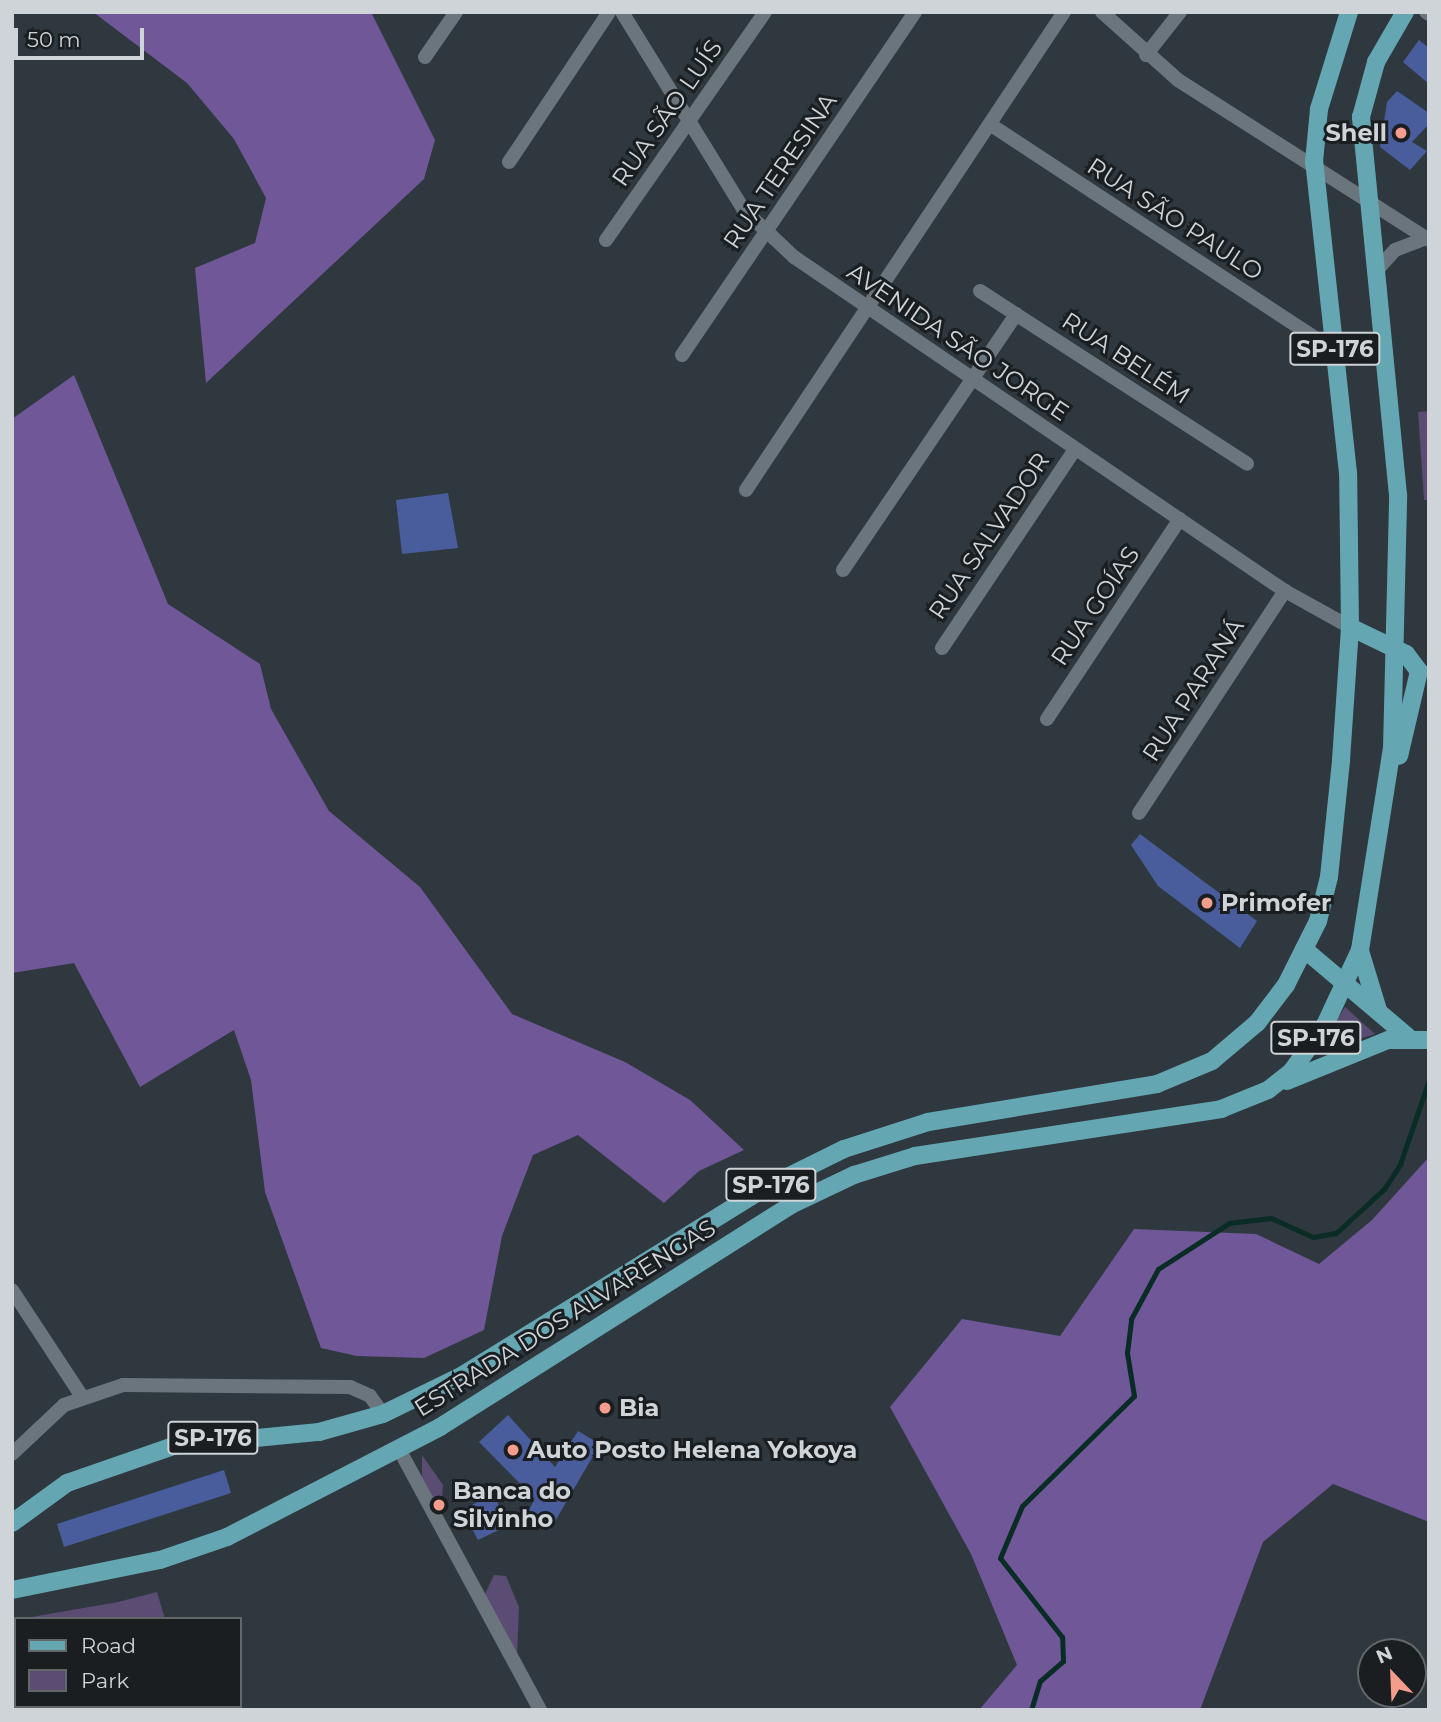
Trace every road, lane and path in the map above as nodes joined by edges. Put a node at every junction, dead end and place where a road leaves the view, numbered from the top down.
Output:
1 (456, 12) edge
2 (609, 12) edge
3 (622, 12) edge
4 (765, 12) edge
5 (915, 12) edge
6 (1064, 12) edge
7 (1102, 12) edge
8 (1180, 12) edge
9 (1349, 12) edge
10 (1405, 12) edge
11 (1146, 55) junction
12 (425, 57) dead end
13 (689, 122) junction
14 (990, 125) junction
15 (509, 162) dead end
16 (1314, 162) junction
17 (1365, 195) junction
18 (765, 233) junction
19 (1427, 239) edge
20 (606, 240) dead end
21 (1377, 270) junction
22 (980, 290) dead end
23 (868, 310) junction
24 (1016, 314) junction
25 (1335, 351) junction
26 (682, 355) dead end
27 (971, 380) junction
28 (1075, 449) junction
29 (1247, 464) dead end
30 (746, 490) dead end
31 (1180, 519) junction
32 (843, 570) dead end
33 (1285, 591) junction
34 (1350, 627) junction
35 (942, 648) dead end
36 (1396, 649) junction
37 (1047, 719) dead end
38 (1387, 792) junction
39 (1139, 813) dead end
40 (1304, 949) junction
41 (1360, 950) junction
42 (1345, 986) junction
43 (1381, 1017) junction
44 (1408, 1037) junction
45 (1427, 1040) edge
46 (1278, 1085) junction
47 (12, 1290) edge
48 (81, 1395) junction
49 (383, 1415) junction
50 (399, 1449) junction
51 (12, 1454) edge
52 (12, 1523) edge
53 (12, 1590) edge
54 (540, 1710) edge

1 - 12 street
2 - 15 street
3 - 13 street, AVENIDA SÃO JORGE
4 - 13 street, RUA SÃO LUÍS
5 - 18 street, RUA TERESINA
6 - 14 street
7 - 11 street
8 - 11 street
9 - 16 main road, ESTRADA DOS ALVARENGAS / SP-176
10 - 17 main road, ESTRADA DOS ALVARENGAS / SP-176
11 - 16 street
13 - 18 street, AVENIDA SÃO JORGE
13 - 20 street, RUA SÃO LUÍS
14 - 23 street
14 - 25 street, RUA SÃO PAULO
16 - 17 street
16 - 25 main road, ESTRADA DOS ALVARENGAS / SP-176
17 - 19 street
17 - 21 main road, ESTRADA DOS ALVARENGAS / SP-176
18 - 23 street, AVENIDA SÃO JORGE
18 - 26 street, RUA TERESINA
19 - 21 street
21 - 36 main road, ESTRADA DOS ALVARENGAS / SP-176
22 - 24 street, RUA BELÉM
23 - 27 street, AVENIDA SÃO JORGE
23 - 30 street
24 - 27 street
24 - 29 street, RUA BELÉM
25 - 34 main road, ESTRADA DOS ALVARENGAS / SP-176
27 - 28 street, AVENIDA SÃO JORGE
27 - 32 street
28 - 31 street, AVENIDA SÃO JORGE
28 - 35 street, RUA SALVADOR
31 - 33 street, AVENIDA SÃO JORGE
31 - 37 street, RUA GOÍAS
33 - 34 street, AVENIDA SÃO JORGE
33 - 39 street, RUA PARANÁ
34 - 36 main road
34 - 40 main road, ESTRADA DOS ALVARENGAS / SP-176
36 - 38 main road, ESTRADA DOS ALVARENGAS / SP-176
36 - 38 main road
38 - 41 main road, ESTRADA DOS ALVARENGAS / SP-176
40 - 42 main road
40 - 49 main road, ESTRADA DOS ALVARENGAS / SP-176
41 - 42 main road, ESTRADA DOS ALVARENGAS / SP-176
41 - 43 main road
42 - 43 main road
42 - 46 main road, ESTRADA DOS ALVARENGAS / SP-176
43 - 44 main road
44 - 45 main road
44 - 46 main road
46 - 50 main road, ESTRADA DOS ALVARENGAS / SP-176
47 - 48 street
48 - 49 street
48 - 51 street
49 - 52 main road, ESTRADA DOS ALVARENGAS / SP-176
50 - 53 main road, ESTRADA DOS ALVARENGAS / SP-176
50 - 54 street

